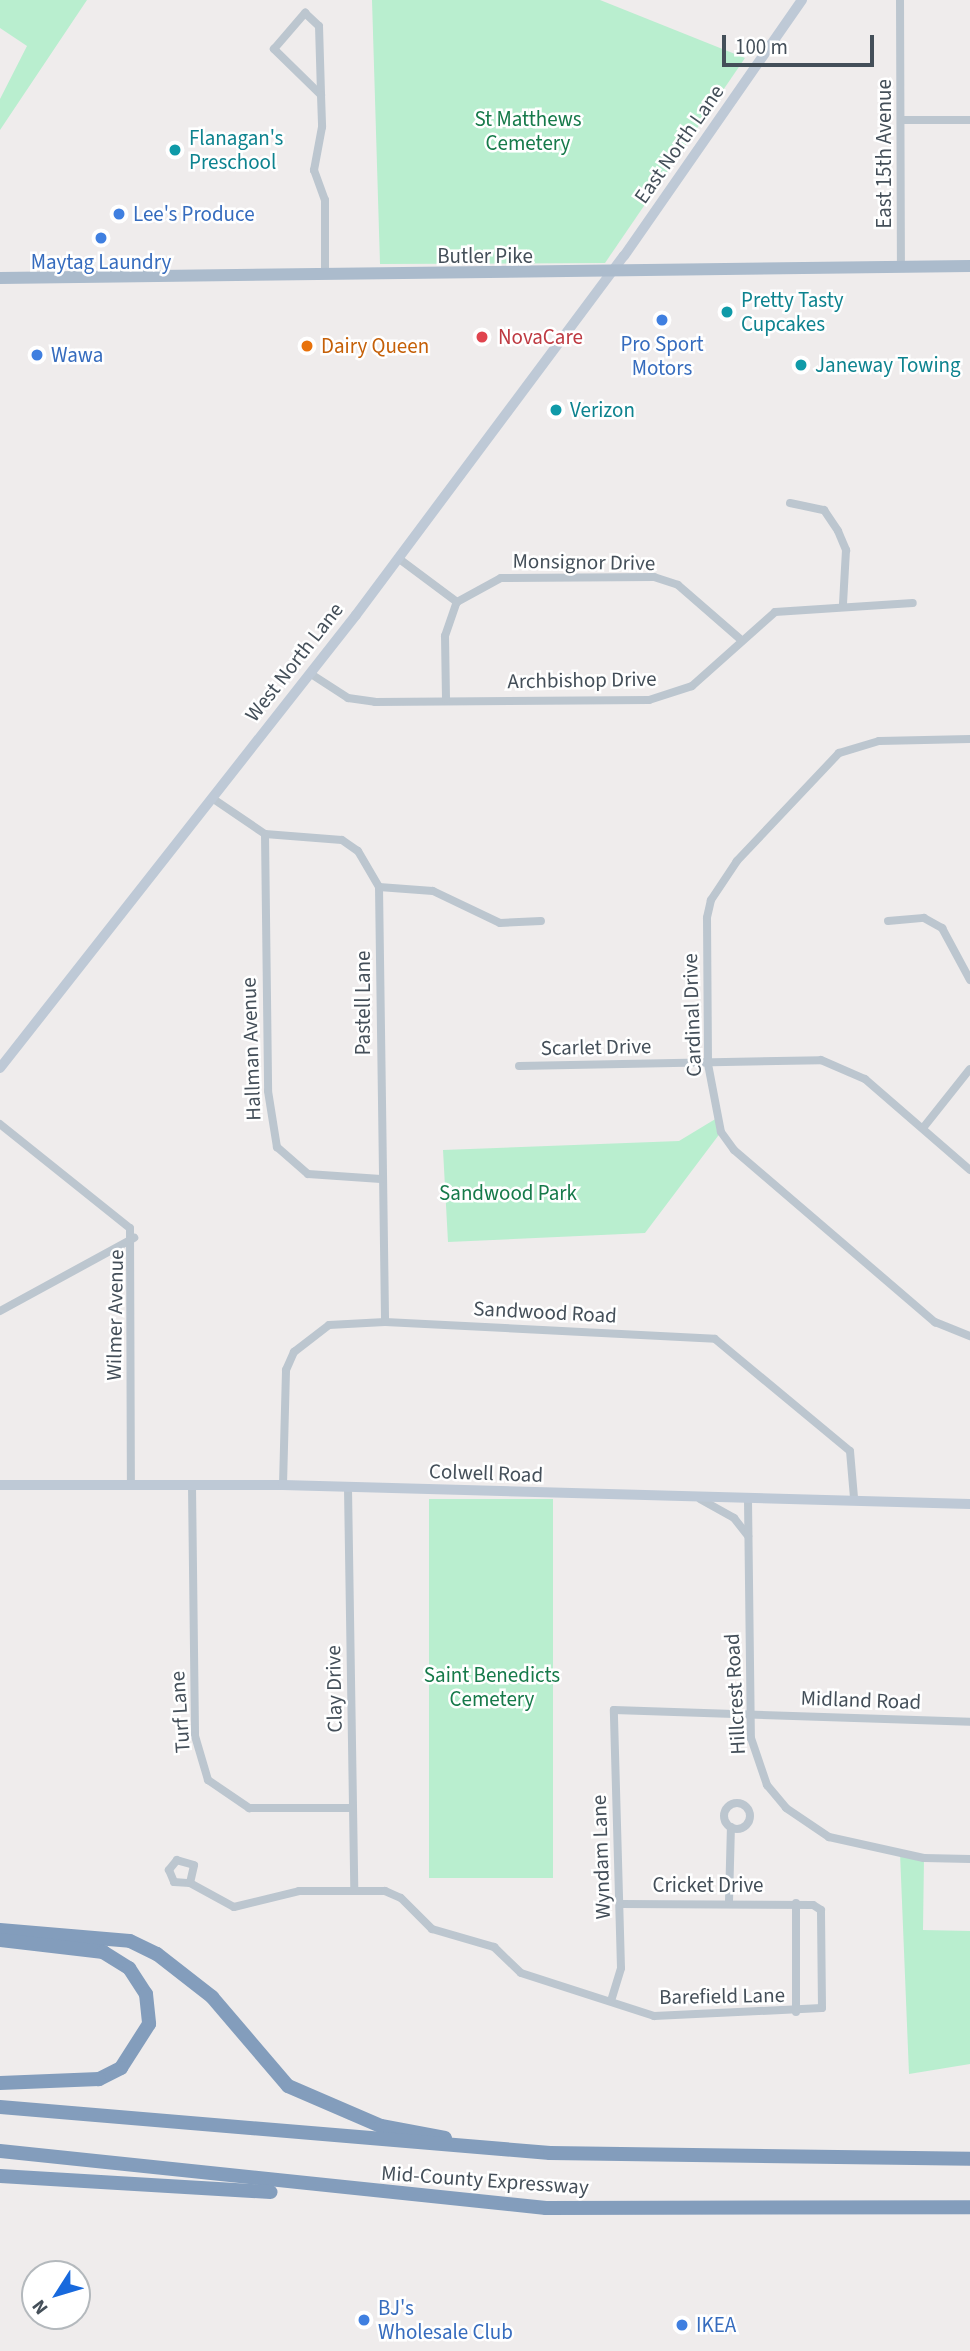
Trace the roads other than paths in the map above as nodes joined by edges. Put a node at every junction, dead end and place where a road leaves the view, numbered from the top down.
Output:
1 (802, 0) edge
2 (900, 0) edge
3 (321, 95) junction
4 (903, 120) junction
5 (970, 120) edge
6 (970, 265) edge
7 (901, 267) junction
8 (610, 274) junction
9 (325, 275) junction
10 (0, 278) edge
11 (790, 503) dead end
12 (398, 558) junction
13 (457, 602) junction
14 (914, 603) dead end
15 (843, 604) junction
16 (739, 638) junction
17 (311, 674) junction
18 (446, 699) junction
19 (970, 739) edge
20 (212, 798) junction
21 (265, 834) junction
22 (379, 887) junction
23 (541, 921) dead end
24 (888, 921) dead end
25 (970, 980) edge
26 (708, 1063) junction
27 (519, 1066) dead end
28 (0, 1068) edge
29 (970, 1069) edge
30 (0, 1124) edge
31 (923, 1128) junction
32 (970, 1170) edge
33 (381, 1180) junction
34 (134, 1238) junction
35 (0, 1311) edge
36 (385, 1322) junction
37 (970, 1336) edge
38 (0, 1485) edge
39 (131, 1485) junction
40 (283, 1485) junction
41 (192, 1486) junction
42 (348, 1488) junction
43 (854, 1498) junction
44 (700, 1499) junction
45 (748, 1500) junction
46 (970, 1504) edge
47 (748, 1537) junction
48 (614, 1710) joint
49 (751, 1713) junction
50 (970, 1722) edge
51 (354, 1808) junction
52 (731, 1827) dead end
53 (970, 1859) edge
54 (190, 1883) dead end
55 (354, 1889) junction
56 (729, 1901) junction
57 (621, 1903) junction
58 (796, 1903) junction
59 (0, 1930) edge
60 (0, 1940) edge
61 (611, 2001) junction
62 (796, 2012) junction
63 (0, 2083) edge
64 (0, 2107) edge
65 (0, 2151) edge
66 (550, 2153) junction
67 (970, 2159) edge
68 (0, 2176) edge
69 (970, 2207) edge
70 (546, 2208) junction

1 - 8 street, East North Lane
2 - 4 street, East 15th Avenue
3 - 3 street
3 - 9 street
4 - 5 street
4 - 7 street, East 15th Avenue
6 - 7 main road, Butler Pike
7 - 8 main road, Butler Pike
8 - 9 main road, Butler Pike
8 - 12 street, West North Lane
9 - 10 main road, Butler Pike
11 - 15 street
12 - 13 street
12 - 17 street, West North Lane
13 - 16 street, Monsignor Drive
13 - 18 street
14 - 15 street, Archbishop Drive
15 - 16 street, Archbishop Drive
16 - 18 street, Archbishop Drive
17 - 18 street, Archbishop Drive
17 - 20 street, West North Lane
19 - 26 street, Cardinal Drive
20 - 21 street, Pastell Lane
20 - 28 street, West North Lane
21 - 22 street, Pastell Lane
21 - 33 street, Hallman Avenue
22 - 23 street
22 - 33 street, Pastell Lane
24 - 25 street
26 - 27 street, Scarlet Drive
26 - 31 street, Scarlet Drive
26 - 37 street, Cardinal Drive
29 - 31 street
30 - 34 street, Wilmer Avenue
31 - 32 street, Scarlet Drive
33 - 36 street, Pastell Lane
34 - 35 street
34 - 39 street, Wilmer Avenue
36 - 40 street, Sandwood Road
36 - 43 street, Sandwood Road
38 - 39 street, Colwell Road
39 - 41 street, Colwell Road
40 - 41 street, Colwell Road
40 - 42 street, Colwell Road
41 - 51 street, Turf Lane
42 - 44 street, Colwell Road
42 - 51 street, Clay Drive
43 - 45 street, Colwell Road
43 - 46 street, Colwell Road
44 - 45 street, Colwell Road
44 - 47 street
45 - 47 street, Hillcrest Road
47 - 49 street, Hillcrest Road
48 - 49 street, Midland Road
48 - 57 street, Wyndam Lane
49 - 50 street, Midland Road
49 - 53 street, Hillcrest Road
51 - 55 street, Clay Drive
52 - 56 street
54 - 55 street, Barefield Lane
55 - 61 street, Barefield Lane
56 - 57 street, Cricket Drive
56 - 58 street, Cricket Drive
57 - 61 street, Wyndam Lane
58 - 62 street
58 - 62 street
59 - 66 highway
60 - 63 highway
61 - 62 street, Barefield Lane
64 - 66 highway, Mid-County Expressway
65 - 70 highway, Mid-County Expressway
66 - 67 highway, Mid-County Expressway
68 - 70 highway
69 - 70 highway, Mid-County Expressway

